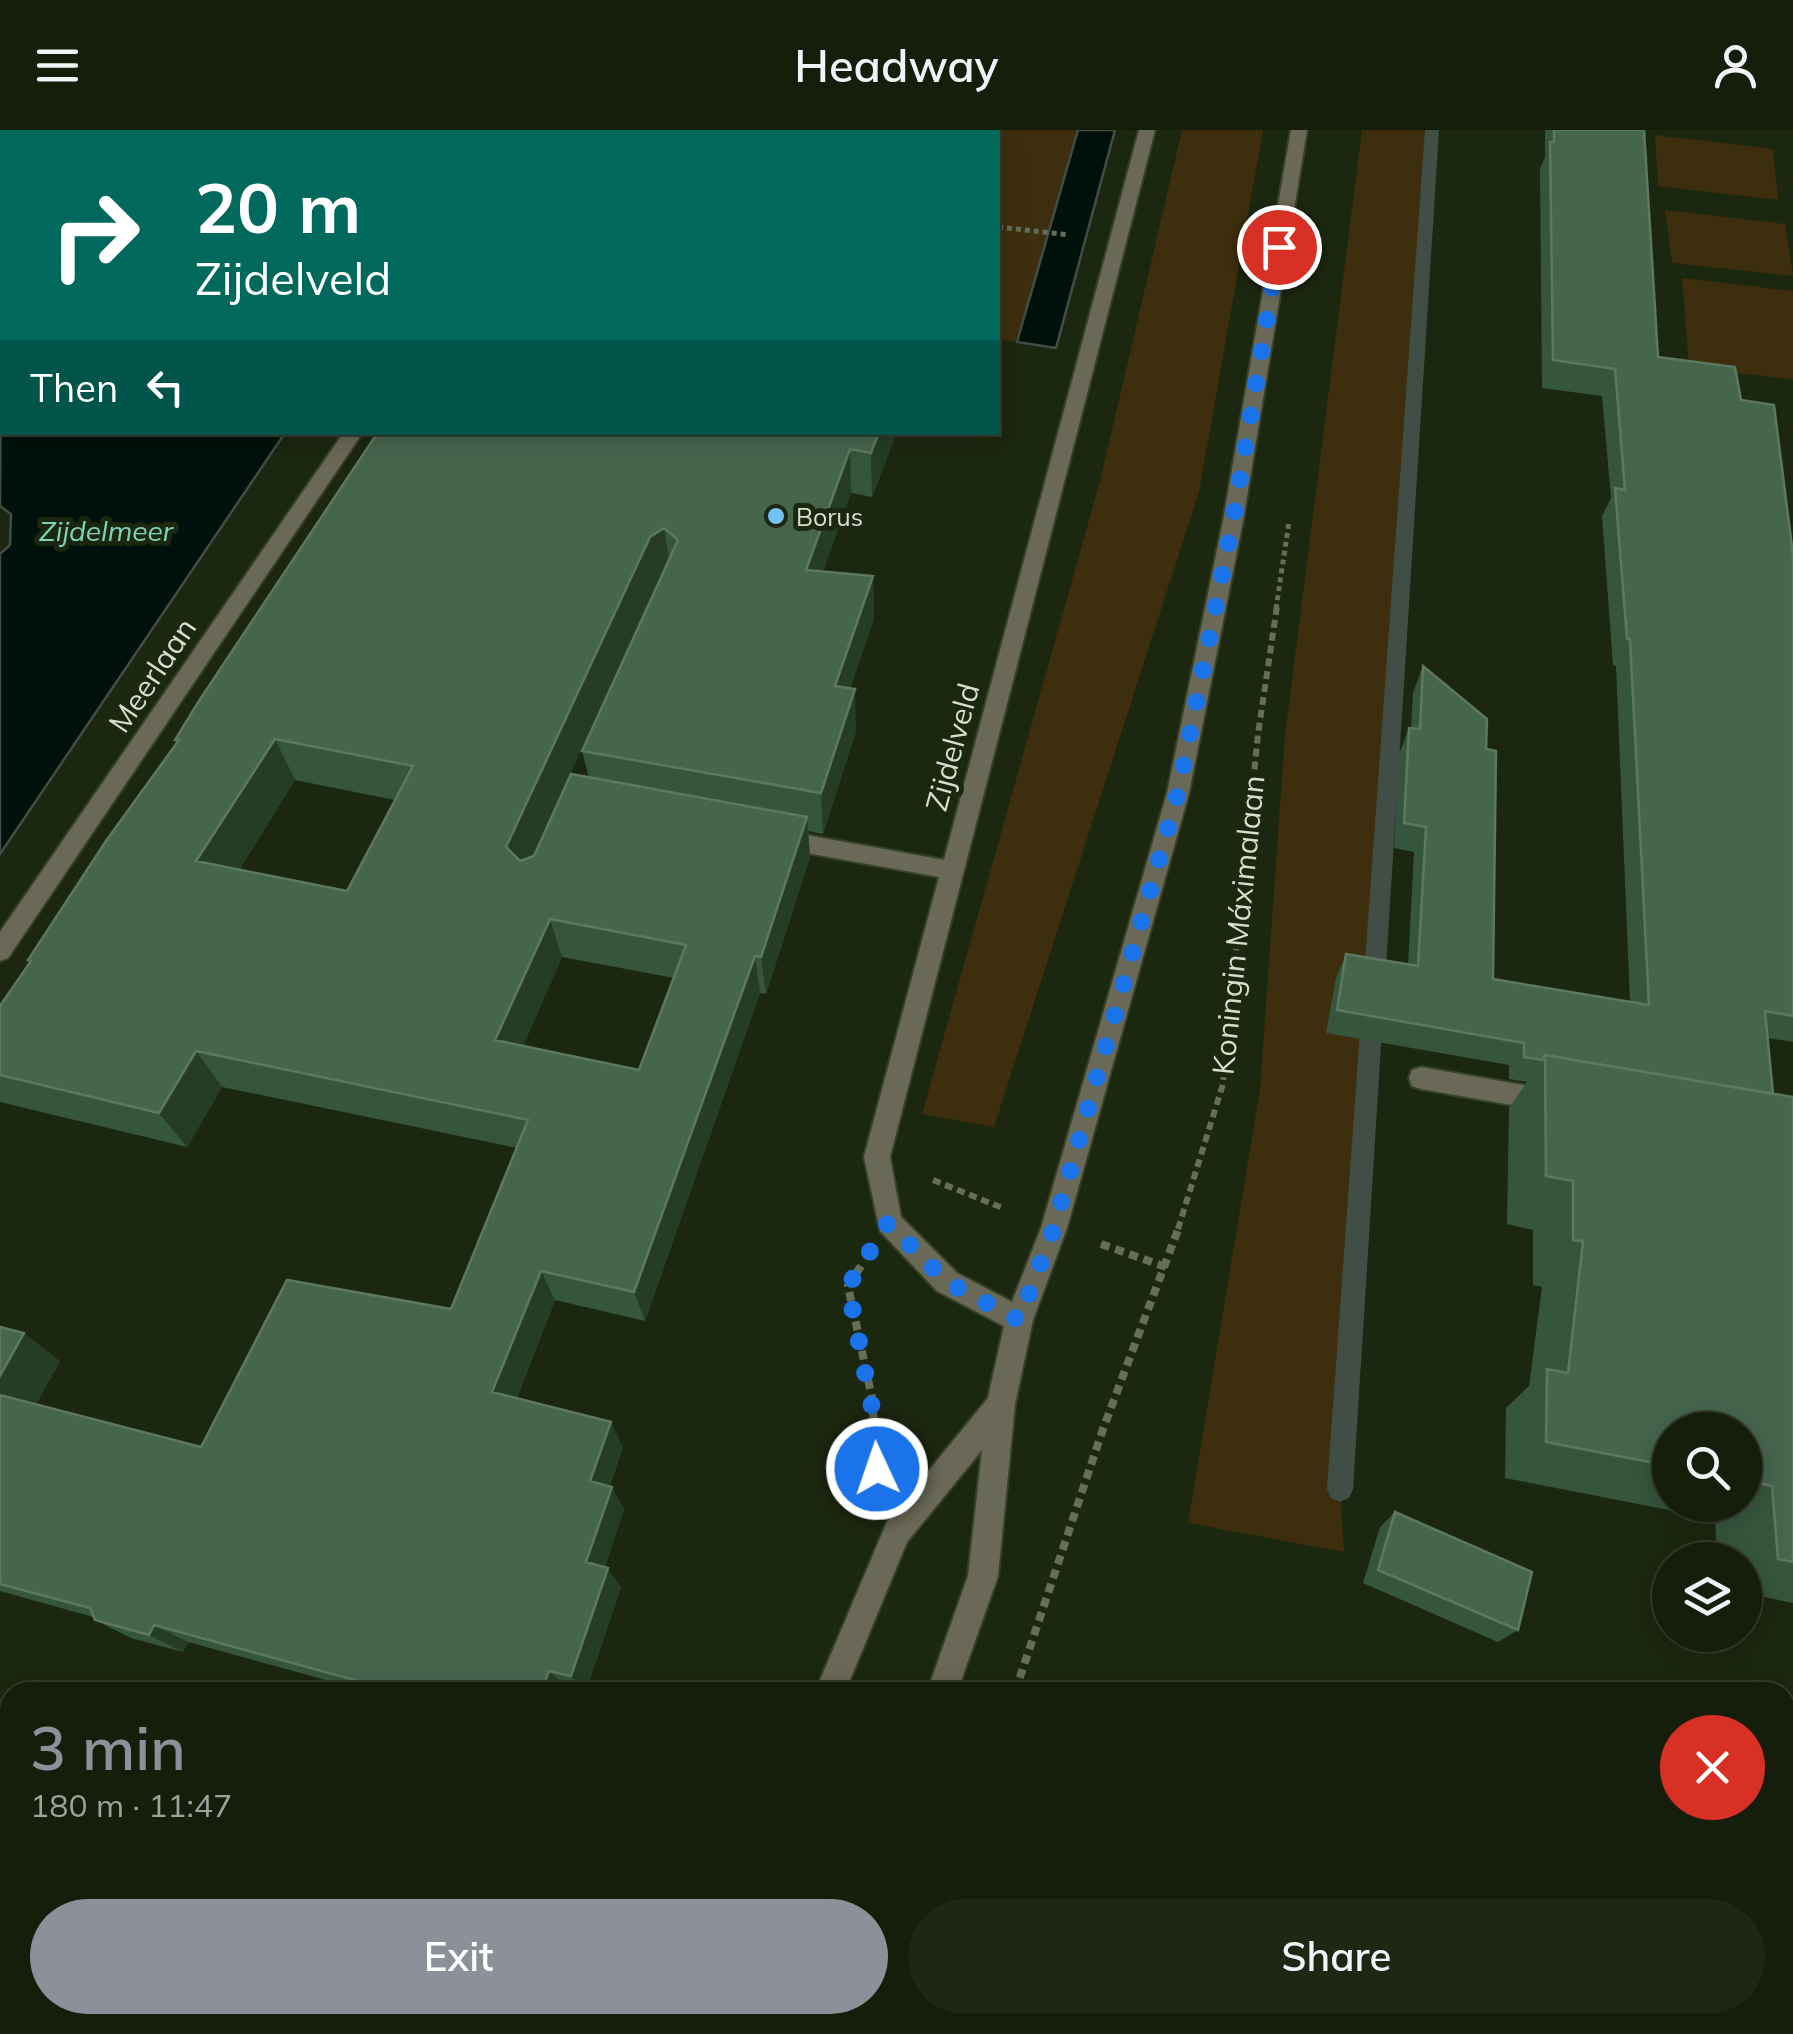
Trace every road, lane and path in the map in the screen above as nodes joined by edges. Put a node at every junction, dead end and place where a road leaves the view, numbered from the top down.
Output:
1 (1147, 130) edge
2 (1298, 130) edge
3 (1000, 227) edge
4 (1043, 232) dead end
5 (352, 435) edge
6 (1289, 520) dead end
7 (763, 836) edge
8 (953, 872) junction
9 (0, 951) edge
10 (1421, 1078) dead end
11 (1578, 1106) edge
12 (888, 1223) junction
13 (1019, 1320) junction
14 (1002, 1404) junction
15 (877, 1484) dead end
16 (834, 1682) edge
17 (946, 1682) edge
18 (1018, 1682) edge

1 - 8 street, Zijdelveld
2 - 13 street
3 - 4 path
5 - 9 street, Meerlaan
6 - 18 path, Koningin Máximalaan
7 - 8 street
8 - 12 street, Zijdelveld
10 - 11 street
12 - 13 street
12 - 15 path
13 - 14 street
14 - 16 street
14 - 17 street

